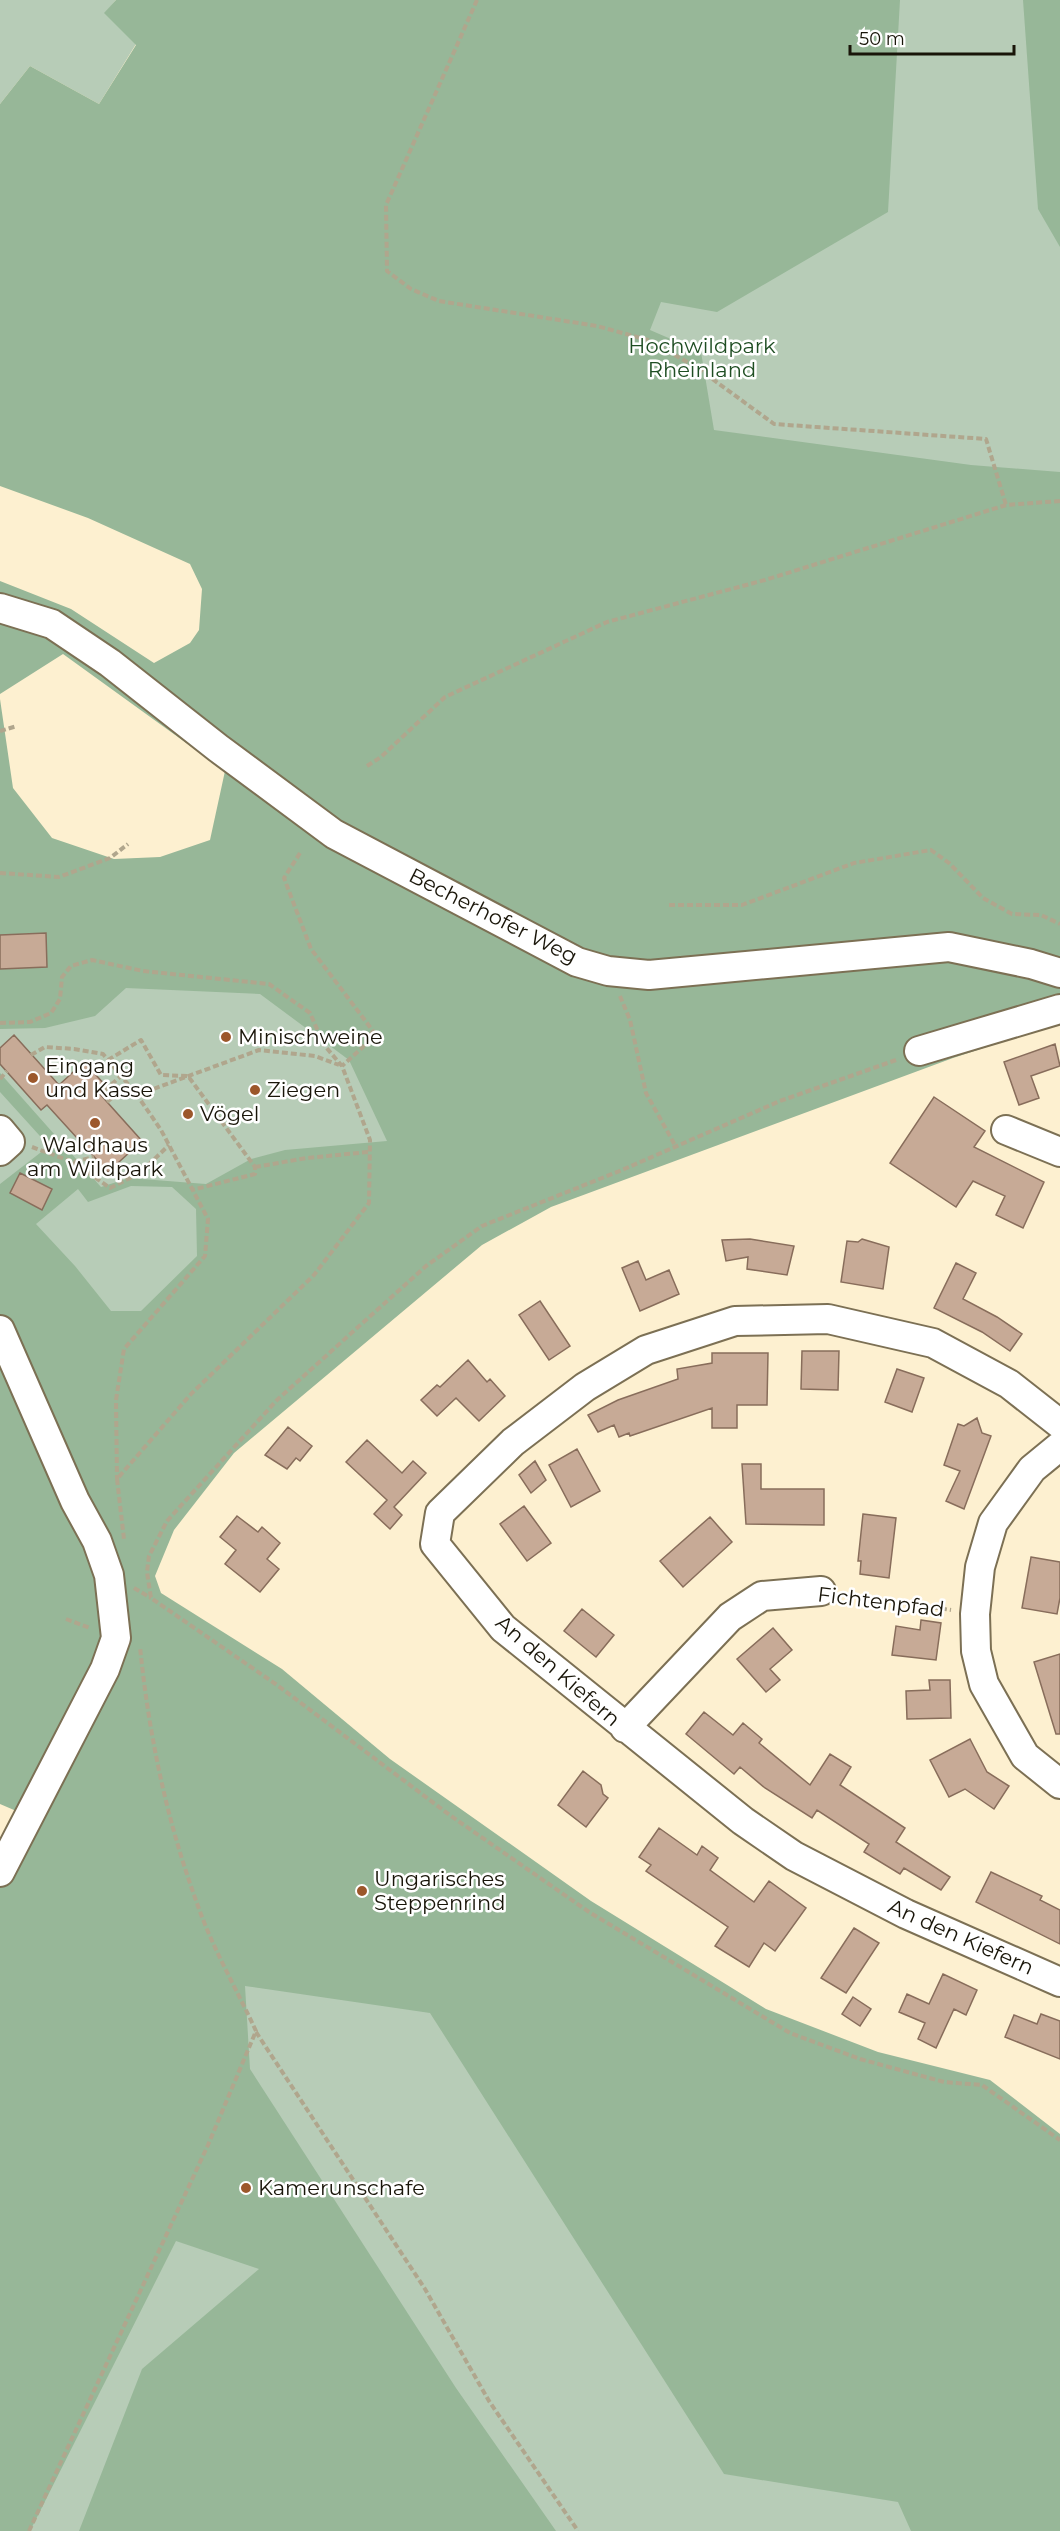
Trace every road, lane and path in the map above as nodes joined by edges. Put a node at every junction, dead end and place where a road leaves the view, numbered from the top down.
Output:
1 (477, 0) edge
2 (1060, 501) edge
3 (1006, 505) junction
4 (0, 608) edge
5 (18, 726) dead end
6 (0, 731) edge
7 (367, 766) dead end
8 (128, 844) dead end
9 (300, 853) dead end
10 (0, 873) edge
11 (669, 905) dead end
12 (1060, 924) edge
13 (608, 971) junction
14 (1060, 973) edge
15 (1060, 1009) edge
16 (0, 1023) edge
17 (919, 1051) joint
18 (31, 1055) dead end
19 (108, 1060) junction
20 (342, 1066) junction
21 (7, 1071) dead end
22 (121, 1076) junction
23 (188, 1076) junction
24 (0, 1079) edge
25 (137, 1095) junction
26 (107, 1102) dead end
27 (1006, 1130) dead end
28 (3, 1141) edge
29 (169, 1145) junction
30 (675, 1147) junction
31 (368, 1152) junction
32 (1060, 1152) edge
33 (94, 1157) dead end
34 (73, 1162) junction
35 (255, 1167) junction
36 (192, 1190) junction
37 (0, 1330) edge
38 (1060, 1424) edge
39 (1060, 1446) edge
40 (117, 1479) junction
41 (126, 1550) dead end
42 (130, 1585) dead end
43 (821, 1591) joint
44 (132, 1596) dead end
45 (975, 1614) junction
46 (139, 1640) dead end
47 (625, 1728) junction
48 (1060, 1785) edge
49 (0, 1872) edge
50 (1060, 1982) edge
51 (256, 2031) junction
52 (1060, 2140) edge
53 (29, 2531) edge
54 (578, 2531) edge

1 - 3 path
2 - 3 path
3 - 7 path
4 - 13 street, Becherhofer Weg
5 - 6 path
8 - 10 path
9 - 20 path
11 - 12 path
13 - 14 street, Becherhofer Weg
13 - 30 path
15 - 17 street
16 - 20 path
17 - 30 path
18 - 19 path
19 - 22 path
19 - 23 path
20 - 23 path
20 - 31 path
21 - 24 path
22 - 25 path
22 - 26 path
23 - 25 path
23 - 35 path
25 - 29 path
27 - 32 street
28 - 34 path
29 - 34 path
29 - 36 path
30 - 52 path
31 - 35 path
31 - 40 path
33 - 34 path
35 - 36 path
36 - 40 path
37 - 49 street
38 - 47 street, An den Kiefern
39 - 45 street
40 - 41 path
42 - 44 path
43 - 45 path, Fichtenpfad
43 - 47 street, Fichtenpfad
45 - 48 street
46 - 51 path
47 - 50 street, An den Kiefern
51 - 53 path
51 - 54 path

